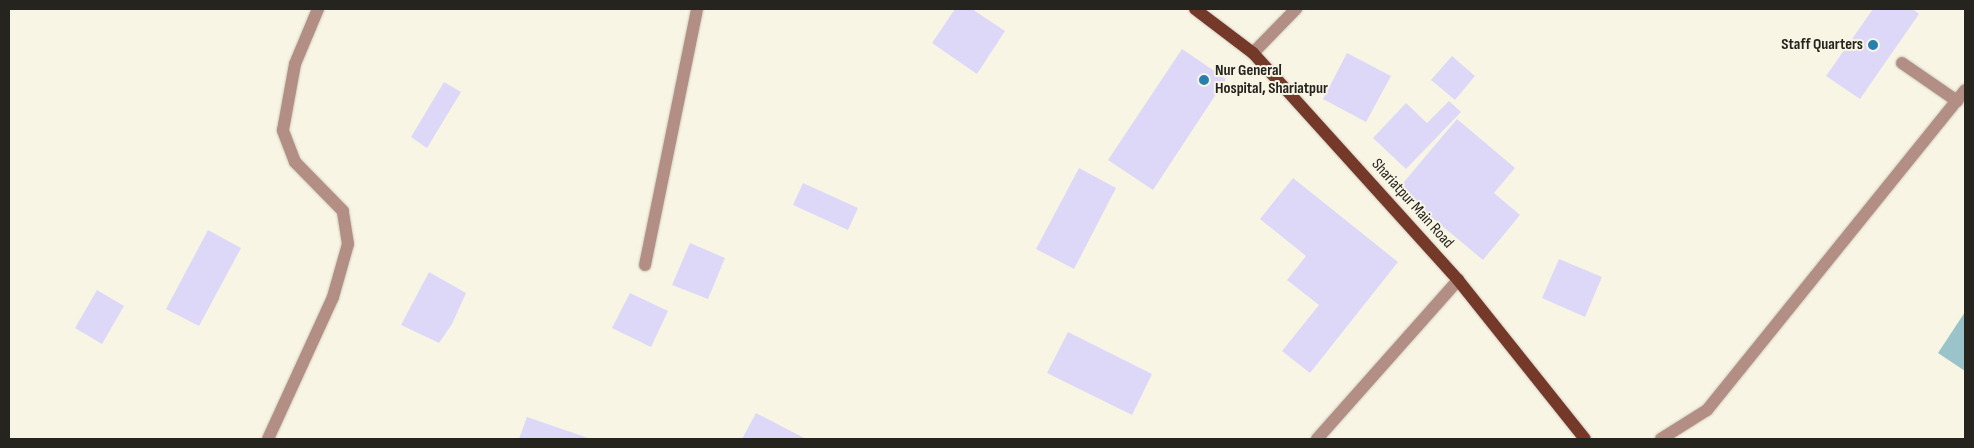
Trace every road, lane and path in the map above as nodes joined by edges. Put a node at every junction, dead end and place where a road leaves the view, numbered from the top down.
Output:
1 (318, 9) edge
2 (697, 9) edge
3 (1195, 9) edge
4 (1296, 9) edge
5 (1253, 53) junction
6 (1902, 63) dead end
7 (1965, 90) edge
8 (1957, 101) junction
9 (645, 264) dead end
10 (1458, 280) junction
11 (268, 439) edge
12 (1317, 439) edge
13 (1585, 439) edge
14 (1661, 439) edge

1 - 11 street
2 - 9 street
3 - 5 main road, Shariatpur Main Road
4 - 5 street
5 - 10 main road, Shariatpur Main Road
6 - 8 street
7 - 8 street
8 - 14 street
10 - 12 street
10 - 13 main road, Shariatpur Main Road

